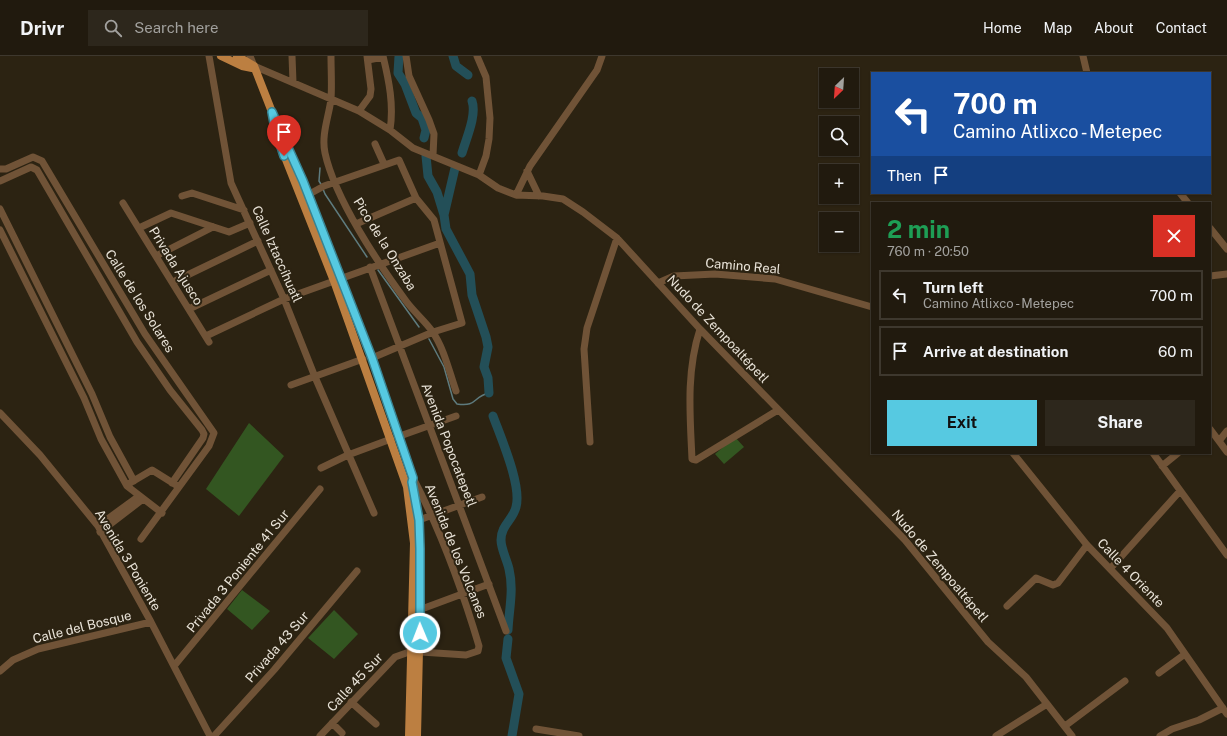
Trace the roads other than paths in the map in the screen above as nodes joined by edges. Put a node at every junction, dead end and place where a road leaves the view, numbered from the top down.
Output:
1 (209, 56) edge
2 (221, 56) edge
3 (237, 56) edge
4 (250, 56) edge
5 (292, 56) edge
6 (331, 56) edge
7 (383, 56) edge
8 (406, 56) edge
9 (477, 56) edge
10 (602, 56) edge
11 (1083, 56) edge
12 (368, 58) edge
13 (255, 68) junction
14 (1087, 72) edge
15 (292, 82) junction
16 (331, 99) junction
17 (359, 111) junction
18 (390, 130) junction
19 (375, 144) dead end
20 (433, 155) junction
21 (384, 164) junction
22 (16, 165) junction
23 (0, 169) edge
24 (527, 171) junction
25 (19, 173) junction
26 (479, 175) junction
27 (0, 181) edge
28 (335, 182) junction
29 (1181, 194) edge
30 (516, 195) junction
31 (182, 196) dead end
32 (538, 196) junction
33 (305, 197) junction
34 (416, 198) junction
35 (1187, 202) edge
36 (123, 203) dead end
37 (0, 209) edge
38 (244, 210) junction
39 (250, 223) junction
40 (356, 224) junction
41 (213, 227) junction
42 (139, 228) junction
43 (82, 229) junction
44 (1211, 229) edge
45 (0, 230) edge
46 (74, 233) junction
47 (617, 238) junction
48 (258, 241) junction
49 (440, 243) junction
50 (1227, 248) edge
51 (156, 256) junction
52 (26, 263) junction
53 (381, 265) junction
54 (18, 267) junction
55 (370, 267) junction
56 (271, 270) junction
57 (1227, 274) edge
58 (1211, 276) edge
59 (337, 280) junction
60 (173, 282) junction
61 (658, 283) junction
62 (284, 299) junction
63 (871, 306) edge
64 (189, 309) junction
65 (700, 329) junction
66 (433, 332) junction
67 (145, 334) junction
68 (137, 342) junction
69 (399, 348) junction
70 (372, 358) junction
71 (362, 359) junction
72 (315, 377) junction
73 (291, 385) dead end
74 (456, 391) dead end
75 (92, 394) junction
76 (84, 398) junction
77 (778, 410) junction
78 (0, 413) edge
79 (456, 416) dead end
80 (430, 426) junction
81 (1211, 430) edge
82 (1227, 431) edge
83 (400, 436) junction
84 (391, 439) junction
85 (1219, 441) junction
86 (590, 442) dead end
87 (1227, 452) edge
88 (1014, 454) edge
89 (1154, 454) edge
90 (1177, 454) edge
91 (348, 455) junction
92 (1162, 466) junction
93 (321, 468) dead end
94 (413, 478) junction
95 (134, 481) junction
96 (172, 483) junction
97 (127, 486) junction
98 (179, 488) junction
99 (320, 489) dead end
100 (1180, 491) junction
101 (141, 497) junction
102 (482, 497) dead end
103 (460, 506) junction
104 (162, 513) junction
105 (374, 513) dead end
106 (430, 515) junction
107 (419, 520) junction
108 (99, 529) junction
109 (141, 539) dead end
110 (1087, 545) junction
111 (1224, 545) edge
112 (1227, 555) edge
113 (1110, 569) junction
114 (357, 572) dead end
115 (489, 584) junction
116 (463, 594) junction
117 (1008, 606) dead end
118 (419, 610) junction
119 (151, 622) junction
120 (506, 631) dead end
121 (412, 651) junction
122 (422, 653) junction
123 (1185, 654) junction
124 (174, 666) junction
125 (0, 671) edge
126 (1159, 673) dead end
127 (1125, 682) dead end
128 (351, 702) junction
129 (1047, 704) junction
130 (1225, 711) edge
131 (332, 723) junction
132 (376, 724) dead end
133 (1065, 726) junction
134 (536, 729) dead end
135 (342, 733) dead end
136 (210, 736) edge
137 (214, 736) edge
138 (320, 736) edge
139 (409, 736) edge
140 (417, 736) edge
141 (579, 736) edge
142 (996, 736) edge
143 (1072, 736) edge
144 (1160, 736) edge

1 - 38 street, Calle Iztaccíhuatl
2 - 13 main road
3 - 13 main road
4 - 13 street
5 - 15 street
6 - 16 street, Pico de la Onzaba
7 - 12 street
7 - 18 street
8 - 20 street
9 - 26 street
10 - 24 street
11 - 14 street
12 - 17 street
13 - 15 street, Nudo de Zempoaltépetl
13 - 33 main road
15 - 16 street, Nudo de Zempoaltépetl
16 - 17 street, Nudo de Zempoaltépetl
16 - 28 street, Pico de la Onzaba
17 - 18 street, Nudo de Zempoaltépetl
18 - 20 street, Nudo de Zempoaltépetl
19 - 21 street
20 - 26 street, Nudo de Zempoaltépetl
21 - 28 street
21 - 34 street
22 - 23 street, Calle de los Solares
22 - 25 street
22 - 43 street, Calle de los Solares
24 - 30 street
24 - 32 street
25 - 27 street, Calle de los Solares
25 - 46 street, Calle de los Solares
26 - 30 street, Nudo de Zempoaltépetl
28 - 33 street
28 - 40 street, Pico de la Onzaba
29 - 35 street
30 - 32 street, Nudo de Zempoaltépetl
31 - 38 street
32 - 47 street, Nudo de Zempoaltépetl
33 - 59 main road
34 - 40 street
34 - 49 street
36 - 42 street, Privada Ajusco
37 - 52 street
38 - 39 street, Calle Iztaccíhuatl
39 - 41 street
39 - 48 street, Calle Iztaccíhuatl
40 - 53 street, Pico de la Onzaba
41 - 42 street
41 - 51 street
42 - 51 street, Privada Ajusco
43 - 46 street
43 - 67 street, Calle de los Solares
44 - 50 street
45 - 54 street
46 - 68 street, Calle de los Solares
47 - 61 street, Nudo de Zempoaltépetl
47 - 86 street
48 - 56 street, Calle Iztaccíhuatl
48 - 60 street
49 - 53 street
49 - 66 street
51 - 60 street, Privada Ajusco
52 - 54 street
52 - 75 street
53 - 55 street
53 - 66 street, Pico de la Onzaba
54 - 76 street
55 - 59 street
55 - 69 street, Avenida Popocatepetl
56 - 62 street, Calle Iztaccíhuatl
56 - 64 street
57 - 58 street
59 - 62 street
59 - 70 main road
59 - 71 main road
60 - 64 street, Privada Ajusco
61 - 63 street, Camino Real
61 - 65 street, Nudo de Zempoaltépetl
62 - 64 street, Privada Ajusco
62 - 72 street, Calle Iztaccíhuatl
65 - 77 street, Nudo de Zempoaltépetl
65 - 77 street
66 - 69 street
66 - 74 street, Pico de la Onzaba
67 - 68 street
67 - 98 street, Calle de los Solares
68 - 96 street, Calle de los Solares
69 - 70 street
69 - 80 street, Avenida Popocatepetl
70 - 83 main road
71 - 72 street
71 - 84 main road
72 - 73 street
72 - 91 street, Calle Iztaccíhuatl
75 - 76 street
75 - 95 street
76 - 97 street
77 - 129 street, Nudo de Zempoaltépetl
78 - 108 street, Avenida 3 Poniente
79 - 80 street
80 - 83 street
80 - 103 street, Avenida Popocatepetl
81 - 85 street
82 - 85 street
83 - 94 main road
84 - 91 street
84 - 121 main road
85 - 87 street
88 - 110 street, Calle 4 Oriente
89 - 92 street
90 - 92 street
91 - 93 street
91 - 105 street, Calle Iztaccíhuatl
92 - 100 street
94 - 106 street, Avenida de los Volcanes
94 - 107 main road
95 - 96 street
95 - 97 street
96 - 98 street
97 - 101 street
98 - 104 street, Calle de los Solares
99 - 124 street, Privada 3 Poniente 41 Sur
100 - 111 street
100 - 113 street
101 - 104 street
101 - 108 street
102 - 103 street
103 - 106 street
103 - 115 street, Avenida Popocatepetl
104 - 109 street, Calle de los Solares
106 - 107 street
106 - 116 street, Avenida de los Volcanes
107 - 118 main road
108 - 119 street, Avenida 3 Poniente
110 - 113 street, Calle 4 Oriente
110 - 117 street
111 - 112 street
113 - 123 street, Calle 4 Oriente
114 - 137 street, Privada 43 Sur
115 - 116 street
115 - 120 street, Avenida Popocatepetl
116 - 118 street
116 - 122 street, Avenida de los Volcanes
118 - 122 main road
119 - 124 street, Avenida 3 Poniente
119 - 125 street, Calle del Bosque
121 - 128 street, Calle 45 Sur
121 - 139 main road
122 - 140 main road
123 - 126 street
123 - 130 street, Calle 4 Oriente
124 - 136 street, Avenida 3 Poniente
127 - 133 street
128 - 131 street, Calle 45 Sur
128 - 132 street
129 - 133 street, Nudo de Zempoaltépetl
129 - 142 street
130 - 144 street
131 - 135 street
131 - 138 street, Calle 45 Sur
133 - 143 street, Nudo de Zempoaltépetl
134 - 141 street

